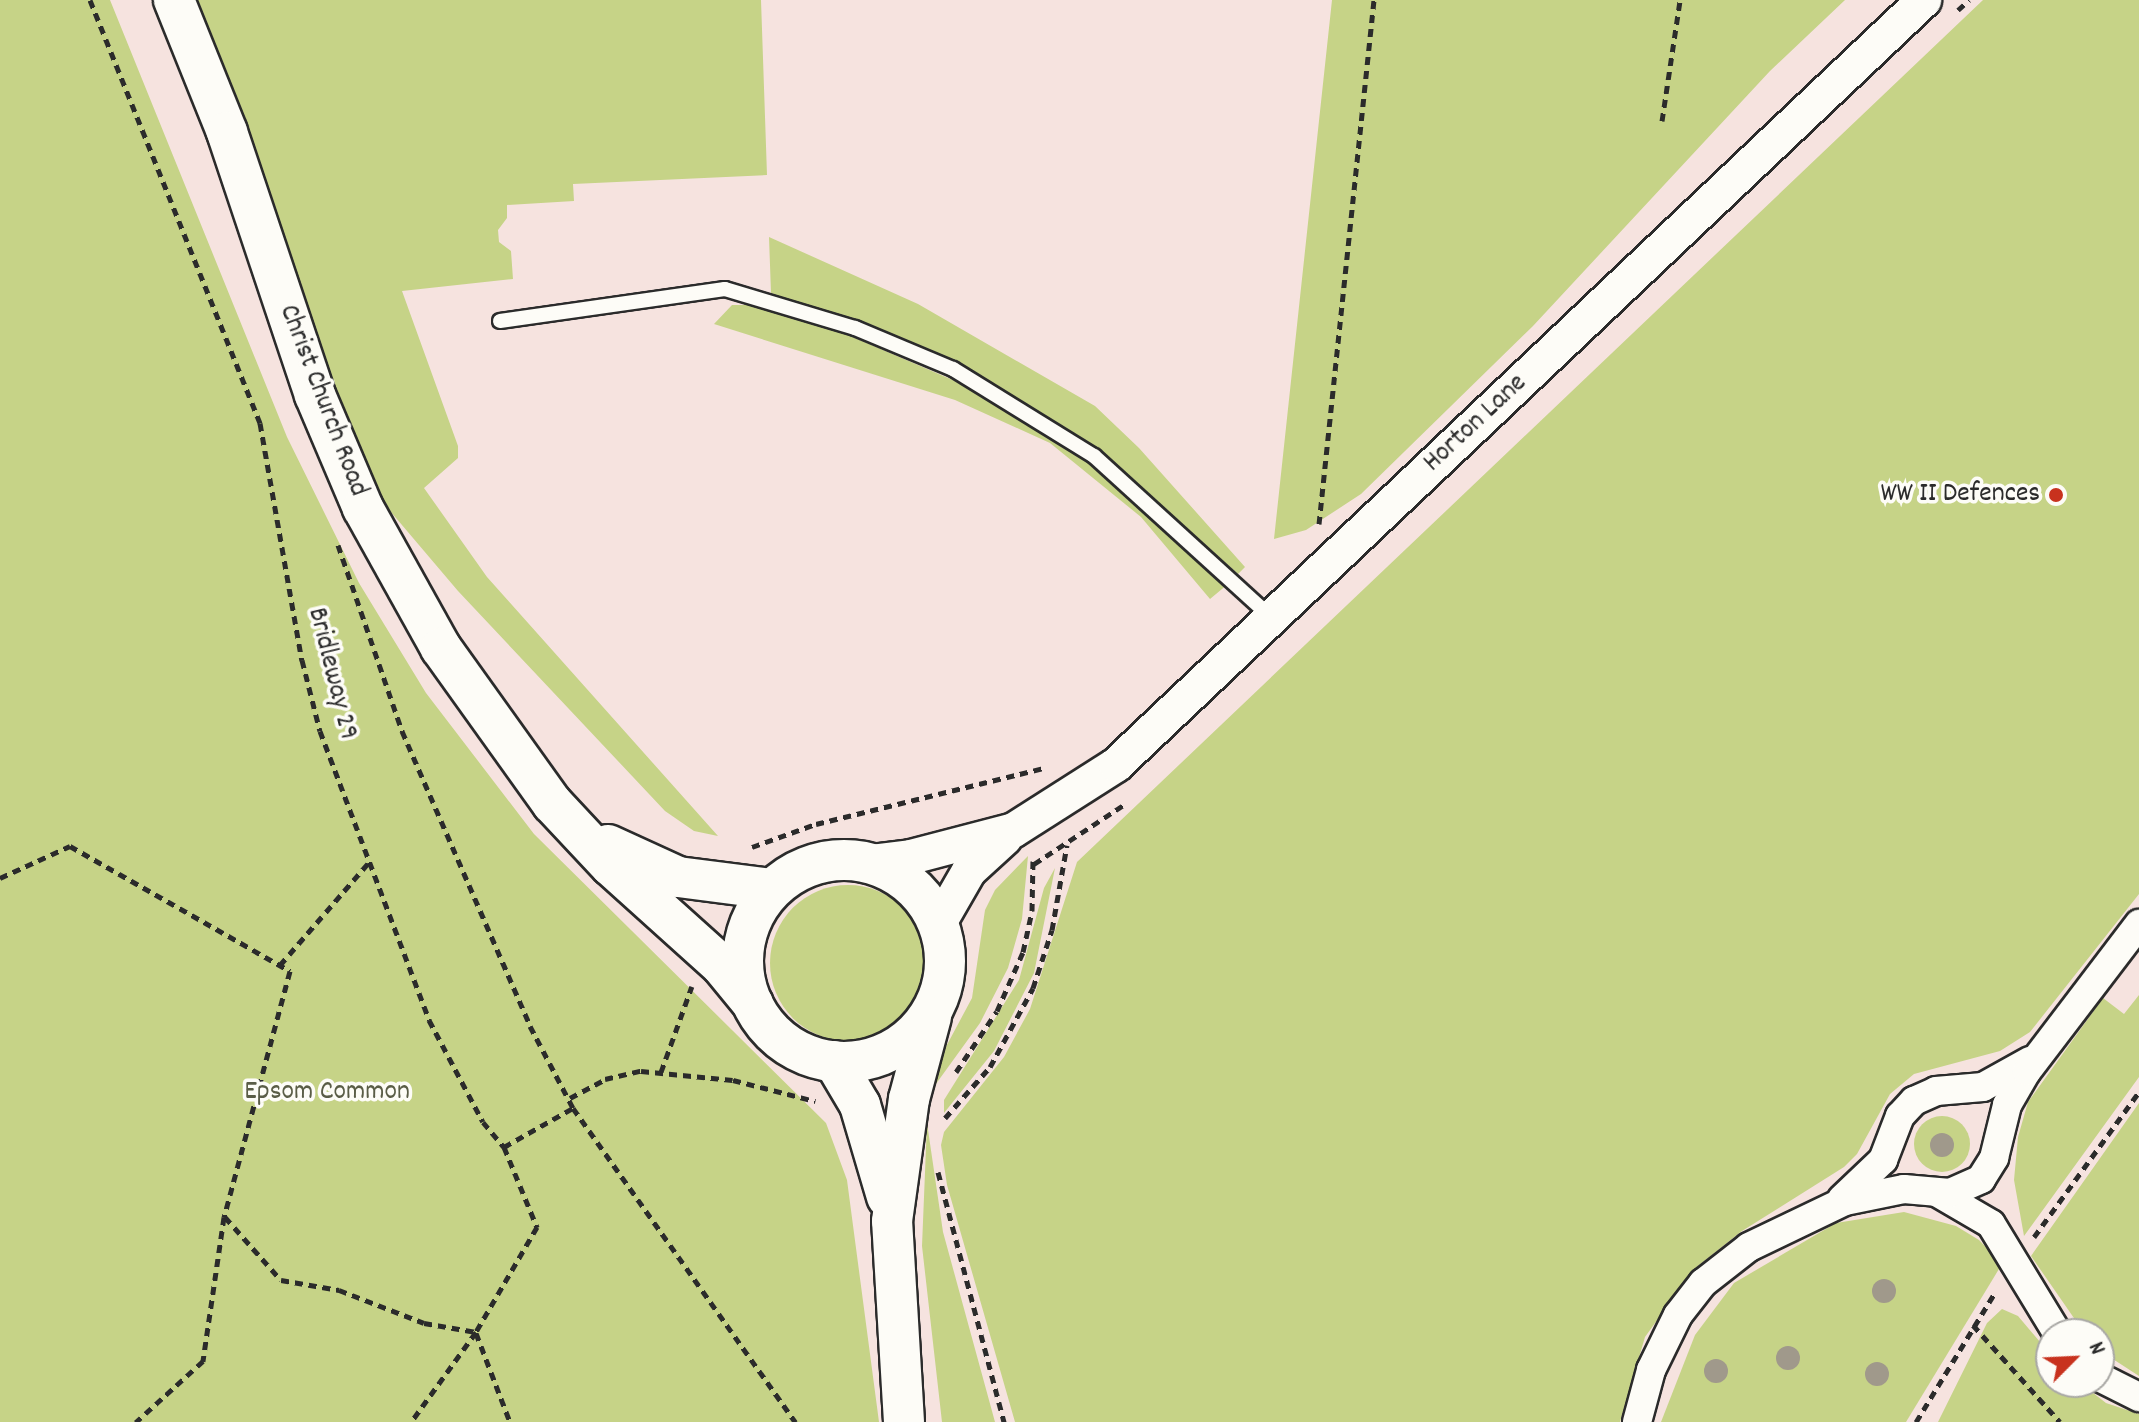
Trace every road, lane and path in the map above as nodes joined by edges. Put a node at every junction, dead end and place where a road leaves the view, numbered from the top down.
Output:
1 (90, 0) edge
2 (174, 0) edge
3 (1374, 0) edge
4 (1680, 0) edge
5 (1924, 0) edge
6 (1662, 121) dead end
7 (500, 321) dead end
8 (337, 542) dead end
9 (1314, 577) junction
10 (1272, 618) junction
11 (528, 773) junction
12 (1096, 780) junction
13 (1023, 825) junction
14 (1067, 844) dead end
15 (743, 850) dead end
16 (372, 859) junction
17 (870, 862) junction
18 (0, 878) edge
19 (772, 889) junction
20 (2139, 924) edge
21 (938, 925) junction
22 (280, 965) junction
23 (753, 1004) junction
24 (935, 1006) junction
25 (2038, 1053) junction
26 (834, 1061) junction
27 (1953, 1091) junction
28 (570, 1098) junction
29 (860, 1105) junction
30 (927, 1105) junction
31 (573, 1108) junction
32 (1894, 1134) junction
33 (504, 1147) junction
34 (1995, 1154) junction
35 (936, 1157) dead end
36 (1932, 1192) junction
37 (1835, 1204) junction
38 (224, 1217) junction
39 (892, 1221) junction
40 (2001, 1238) junction
41 (2048, 1318) edge
42 (1973, 1325) dead end
43 (476, 1332) junction
44 (2115, 1385) edge
45 (2139, 1397) edge
46 (136, 1422) edge
47 (411, 1422) edge
48 (510, 1422) edge
49 (795, 1422) edge
50 (904, 1422) edge
51 (1004, 1422) edge
52 (1637, 1422) edge
53 (2060, 1422) edge

1 - 16 path, Bridleway 29
2 - 11 main road, Christ Church Road
3 - 9 path
4 - 6 path
5 - 9 street, Horton Lane
7 - 10 lane
8 - 28 path
9 - 10 street, Horton Lane
10 - 12 street, Horton Lane
11 - 19 main road, Christ Church Road
11 - 23 main road, Christ Church Road
12 - 13 street, Horton Lane
12 - 15 path
13 - 17 street, Horton Lane
13 - 21 street, Horton Lane
13 - 30 path
14 - 30 path
16 - 22 path
16 - 33 path, Bridleway 29
17 - 19 main road
17 - 21 main road
18 - 22 path
19 - 23 main road
20 - 25 street
21 - 24 main road
22 - 38 path
23 - 26 main road
24 - 26 main road
24 - 30 main road
25 - 27 street
25 - 34 street
26 - 29 main road
27 - 32 street
27 - 34 street
28 - 29 path
28 - 31 path
29 - 39 main road
30 - 39 main road
31 - 33 path
31 - 49 path
32 - 36 street
32 - 37 street
33 - 43 path, Bridleway 29
34 - 36 street
34 - 40 street
35 - 51 path
36 - 37 street
36 - 40 street
37 - 52 street
38 - 43 path
38 - 46 path
39 - 50 main road
40 - 41 street
42 - 53 path
43 - 47 path
43 - 48 path
44 - 45 street

